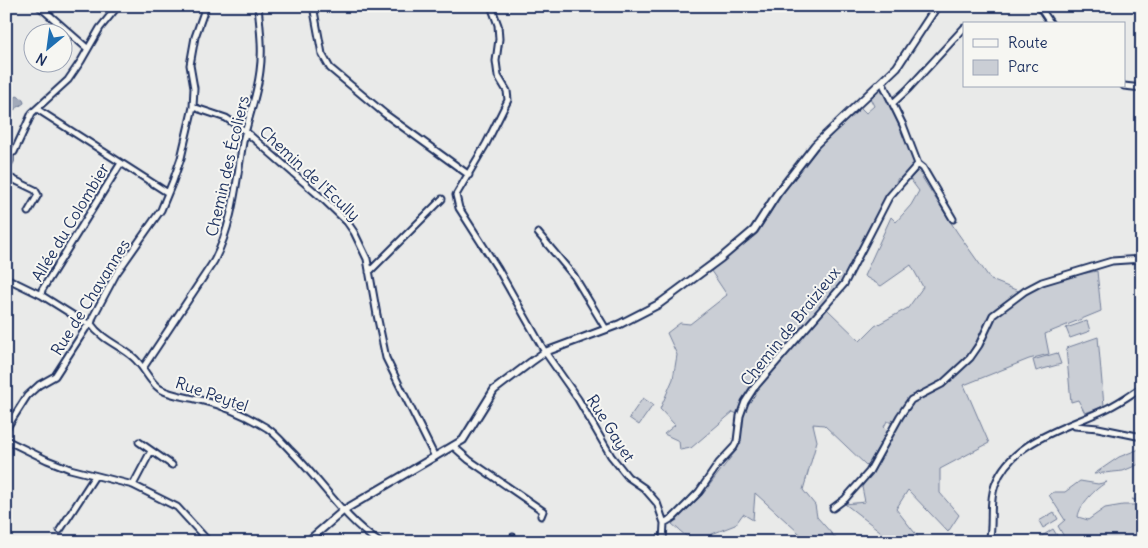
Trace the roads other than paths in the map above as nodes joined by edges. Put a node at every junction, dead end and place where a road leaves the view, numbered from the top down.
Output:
1 (39, 6) edge
2 (118, 6) edge
3 (206, 6) edge
4 (258, 6) edge
5 (491, 6) edge
6 (937, 6) edge
7 (1039, 6) edge
8 (314, 11) dead end
9 (1050, 22) edge
10 (963, 29) edge
11 (88, 49) junction
12 (882, 82) junction
13 (1126, 86) edge
14 (1142, 88) edge
15 (893, 103) junction
16 (193, 106) junction
17 (37, 109) junction
18 (245, 131) junction
19 (8, 154) edge
20 (121, 163) junction
21 (918, 164) junction
22 (6, 168) edge
23 (469, 175) junction
24 (6, 176) edge
25 (168, 193) junction
26 (442, 199) dead end
27 (28, 212) dead end
28 (953, 218) dead end
29 (538, 233) dead end
30 (1142, 259) edge
31 (369, 272) junction
32 (6, 278) edge
33 (41, 295) junction
34 (91, 324) junction
35 (606, 329) junction
36 (545, 352) junction
37 (144, 368) junction
38 (1142, 387) edge
39 (1072, 424) junction
40 (6, 429) edge
41 (1142, 437) edge
42 (6, 440) edge
43 (138, 442) dead end
44 (453, 446) junction
45 (151, 451) junction
46 (435, 457) junction
47 (172, 466) dead end
48 (95, 476) junction
49 (133, 484) junction
50 (833, 508) dead end
51 (344, 510) junction
52 (541, 516) dead end
53 (664, 523) junction
54 (60, 530) dead end
55 (513, 537) dead end
56 (209, 542) edge
57 (308, 542) edge
58 (379, 542) edge
59 (509, 542) edge
60 (662, 542) edge
61 (989, 542) edge

1 - 11 street
2 - 11 street
3 - 16 street, Rue de Chavannes
4 - 18 street, Chemin des Écoliers
5 - 23 street, Rue Gayet
6 - 12 main road
7 - 9 street
8 - 23 street
10 - 15 street
11 - 17 street
12 - 15 street
12 - 35 main road
13 - 14 street
15 - 21 street
16 - 18 street, Chemin de l'Ecully
16 - 25 street, Rue de Chavannes
17 - 19 street
17 - 20 street
18 - 31 street, Chemin de l'Ecully
18 - 37 street, Chemin des Écoliers
19 - 22 street
20 - 25 street
20 - 33 street, Allée du Colombier
21 - 28 street
21 - 53 street, Chemin de Braizieux
23 - 36 street, Rue Gayet
24 - 27 street
25 - 34 street, Rue de Chavannes
26 - 31 street
29 - 35 street
30 - 50 street
31 - 46 street, Chemin de l'Ecully
32 - 33 street, Rue Peytel
33 - 34 street, Rue Peytel
34 - 37 street, Rue Peytel
34 - 40 street, Rue de Chavannes
35 - 36 main road
36 - 44 main road
36 - 53 street, Rue Gayet
37 - 51 street, Rue Peytel
38 - 39 street
39 - 41 street
39 - 61 street
42 - 48 street
43 - 45 street
44 - 46 main road
44 - 52 street
45 - 47 street
45 - 49 street
46 - 51 main road
48 - 49 street
48 - 54 street
49 - 56 street
51 - 57 main road
51 - 58 street, Rue Peytel
53 - 60 street, Rue Gayet
55 - 59 street

